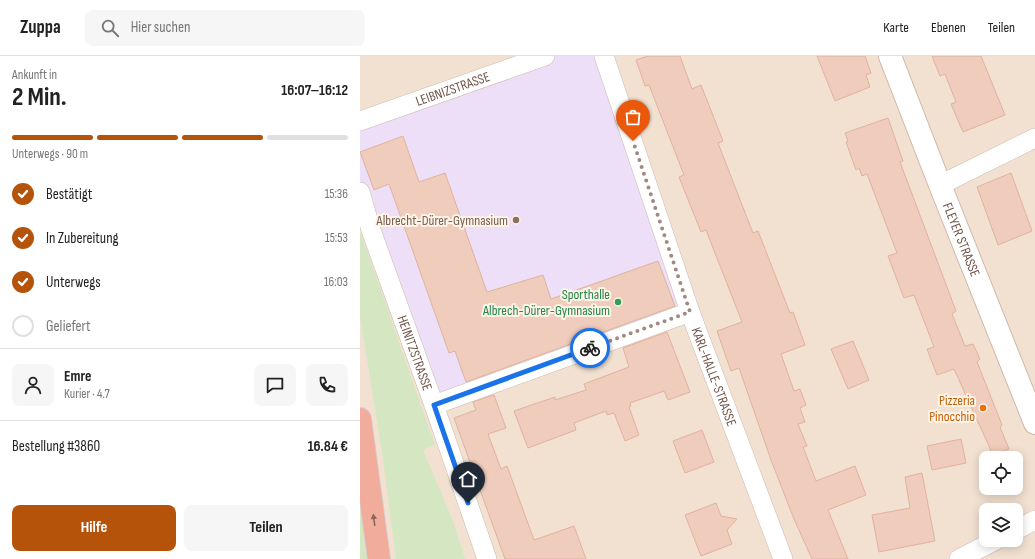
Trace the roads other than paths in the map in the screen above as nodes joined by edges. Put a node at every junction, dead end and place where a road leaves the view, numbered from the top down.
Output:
1 (545, 56) edge
2 (604, 56) edge
3 (890, 56) edge
4 (360, 121) edge
5 (1035, 138) edge
6 (940, 185) junction
7 (360, 192) edge
8 (690, 312) junction
9 (434, 405) junction
10 (360, 419) edge
11 (1035, 423) edge
12 (1035, 520) edge
13 (1023, 526) edge
14 (982, 547) edge
15 (379, 559) edge
16 (487, 559) edge
17 (783, 559) edge
18 (959, 559) edge

1 - 4 street, LEIBNIZSTRASSE
2 - 8 street, KARL-HALLE-STRASSE
3 - 6 street, FLEYER STRASSE
5 - 6 street
6 - 11 street, FLEYER STRASSE
7 - 9 street, HEINITZSTRASSE
8 - 9 street
8 - 17 street, KARL-HALLE-STRASSE
9 - 16 street, HEINITZSTRASSE
15 -> 10 highway
12 - 13 street
14 - 18 street

